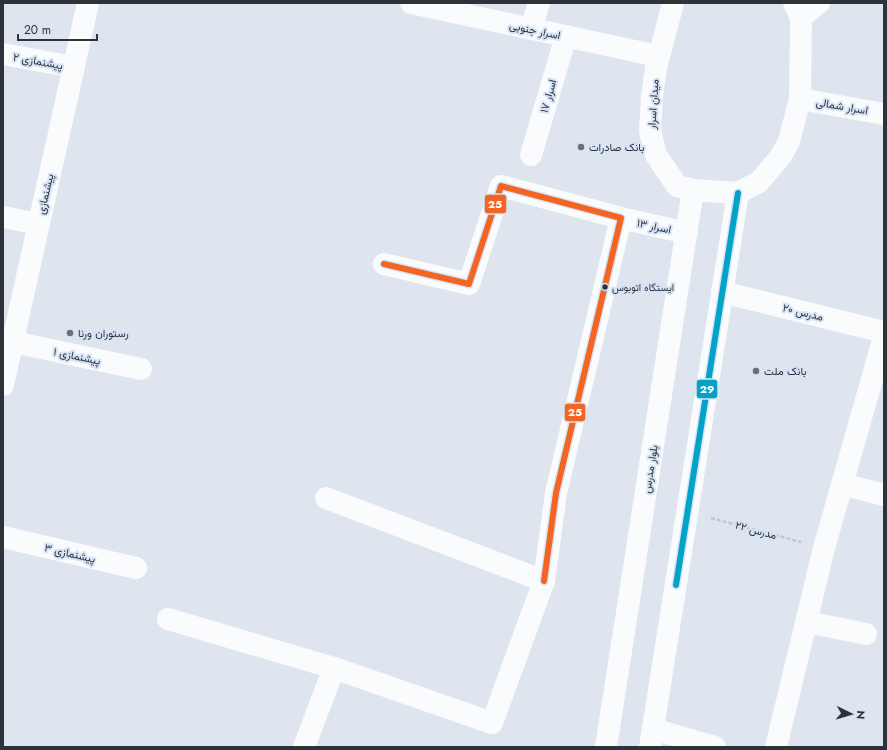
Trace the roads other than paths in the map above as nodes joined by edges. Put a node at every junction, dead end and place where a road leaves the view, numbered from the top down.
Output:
1 (88, 3) edge
2 (411, 3) edge
3 (539, 3) edge
4 (673, 3) edge
5 (819, 3) edge
6 (797, 10) edge
7 (531, 29) junction
8 (566, 36) junction
9 (3, 54) edge
10 (658, 56) junction
11 (74, 67) junction
12 (800, 99) junction
13 (884, 114) edge
14 (530, 155) dead end
15 (693, 190) junction
16 (738, 193) junction
17 (3, 217) edge
18 (620, 218) junction
19 (39, 224) junction
20 (687, 233) junction
21 (384, 264) dead end
22 (722, 292) junction
23 (884, 332) edge
24 (884, 337) edge
25 (12, 342) junction
26 (141, 369) dead end
27 (3, 385) edge
28 (842, 484) junction
29 (884, 495) edge
30 (326, 498) dead end
31 (3, 538) edge
32 (136, 568) dead end
33 (544, 581) junction
34 (168, 619) dead end
35 (807, 622) junction
36 (866, 634) dead end
37 (334, 668) junction
38 (652, 738) edge
39 (304, 747) edge
40 (606, 747) edge
41 (715, 747) edge
42 (776, 747) edge

1 - 11 street, پیشنمازی
2 - 7 street, اسرار جنوبی
3 - 7 street
4 - 10 street, میدان اسرار
5 - 6 street
6 - 12 street
7 - 8 street, اسرار جنوبی
8 - 10 street, اسرار جنوبی
8 - 14 street, اسرار ۱۷
9 - 11 street, پیشنمازی ۲
10 - 15 street, میدان اسرار
11 - 19 street, پیشنمازی
12 - 13 street, اسرار شمالی
12 - 16 street
15 - 16 street, میدان اسرار
15 - 20 street, بلوار مدرس
16 - 22 street
17 - 19 street
18 - 20 street, اسرار ۱۳
18 - 21 street, اسرار ۱۳
18 - 33 street
19 - 25 street, پیشنمازی
20 - 40 street, بلوار مدرس
22 - 23 street, مدرس ۲۰
22 - 38 street
24 - 28 street
25 - 26 street, پیشنمازی ۱
25 - 27 street, پیشنمازی
28 - 29 street
28 - 35 street
30 - 33 street
31 - 32 street, پیشنمازی ۳
33 - 37 street
34 - 37 street
35 - 36 street
35 - 42 street
37 - 39 street
38 - 41 street

